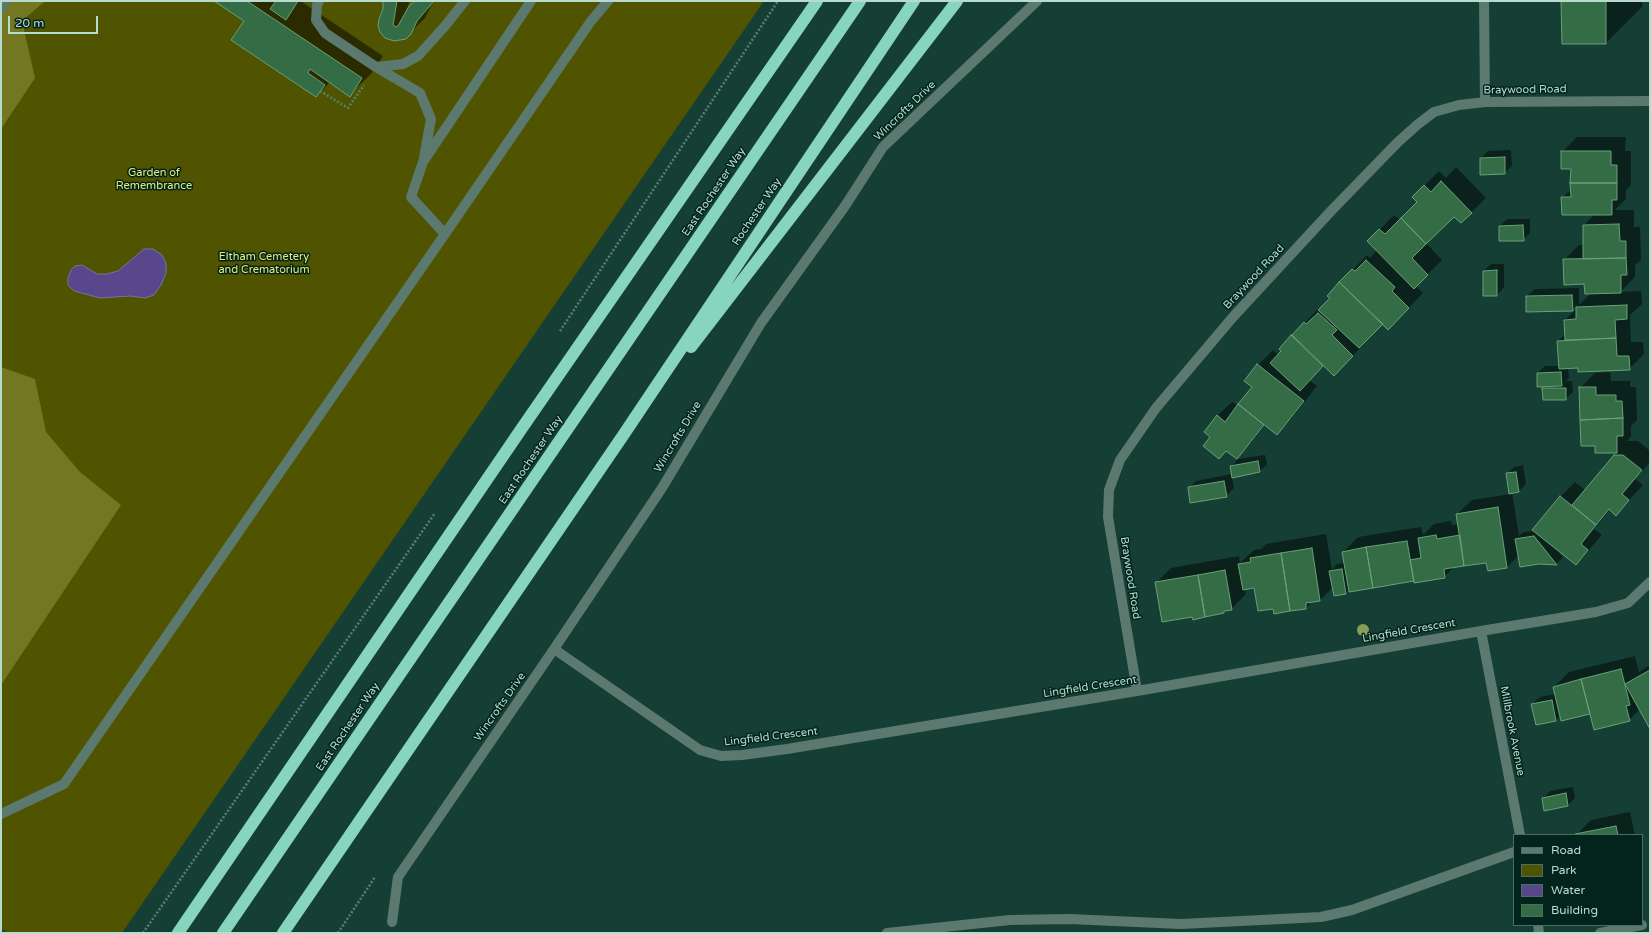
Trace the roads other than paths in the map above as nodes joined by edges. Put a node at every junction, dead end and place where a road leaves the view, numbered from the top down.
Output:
1 (6, 1) edge
2 (319, 1) edge
3 (465, 1) edge
4 (531, 1) edge
5 (608, 1) edge
6 (817, 1) edge
7 (860, 1) edge
8 (914, 1) edge
9 (957, 1) edge
10 (1037, 1) edge
11 (1484, 1) edge
12 (1, 8) edge
13 (376, 67) junction
14 (1650, 101) edge
15 (1485, 102) junction
16 (423, 162) junction
17 (444, 234) junction
18 (622, 437) junction
19 (1650, 582) edge
20 (1481, 631) junction
21 (554, 649) junction
22 (1137, 691) junction
23 (1, 814) edge
24 (1520, 834) edge
25 (1513, 852) edge
26 (392, 922) dead end
27 (1637, 926) edge
28 (178, 933) edge
29 (224, 933) edge
30 (283, 933) edge
31 (887, 933) edge
32 (1600, 933) edge

1 - 12 street
2 - 13 street
3 - 13 street
4 - 16 street
5 - 17 street
6 - 28 highway
7 - 29 highway, East Rochester Way
8 - 18 highway, Rochester Way
9 - 18 highway
10 - 21 street, Wincrofts Drive
11 - 15 street
13 - 16 street
14 - 15 street, Braywood Road
15 - 22 street, Braywood Road
16 - 17 street
17 - 23 street
18 - 30 highway
19 - 20 street, Lingfield Crescent
20 - 22 street, Lingfield Crescent
20 - 24 street, Millbrook Avenue
21 - 22 street, Lingfield Crescent
21 - 26 street, Wincrofts Drive
25 - 31 street
27 - 32 street

